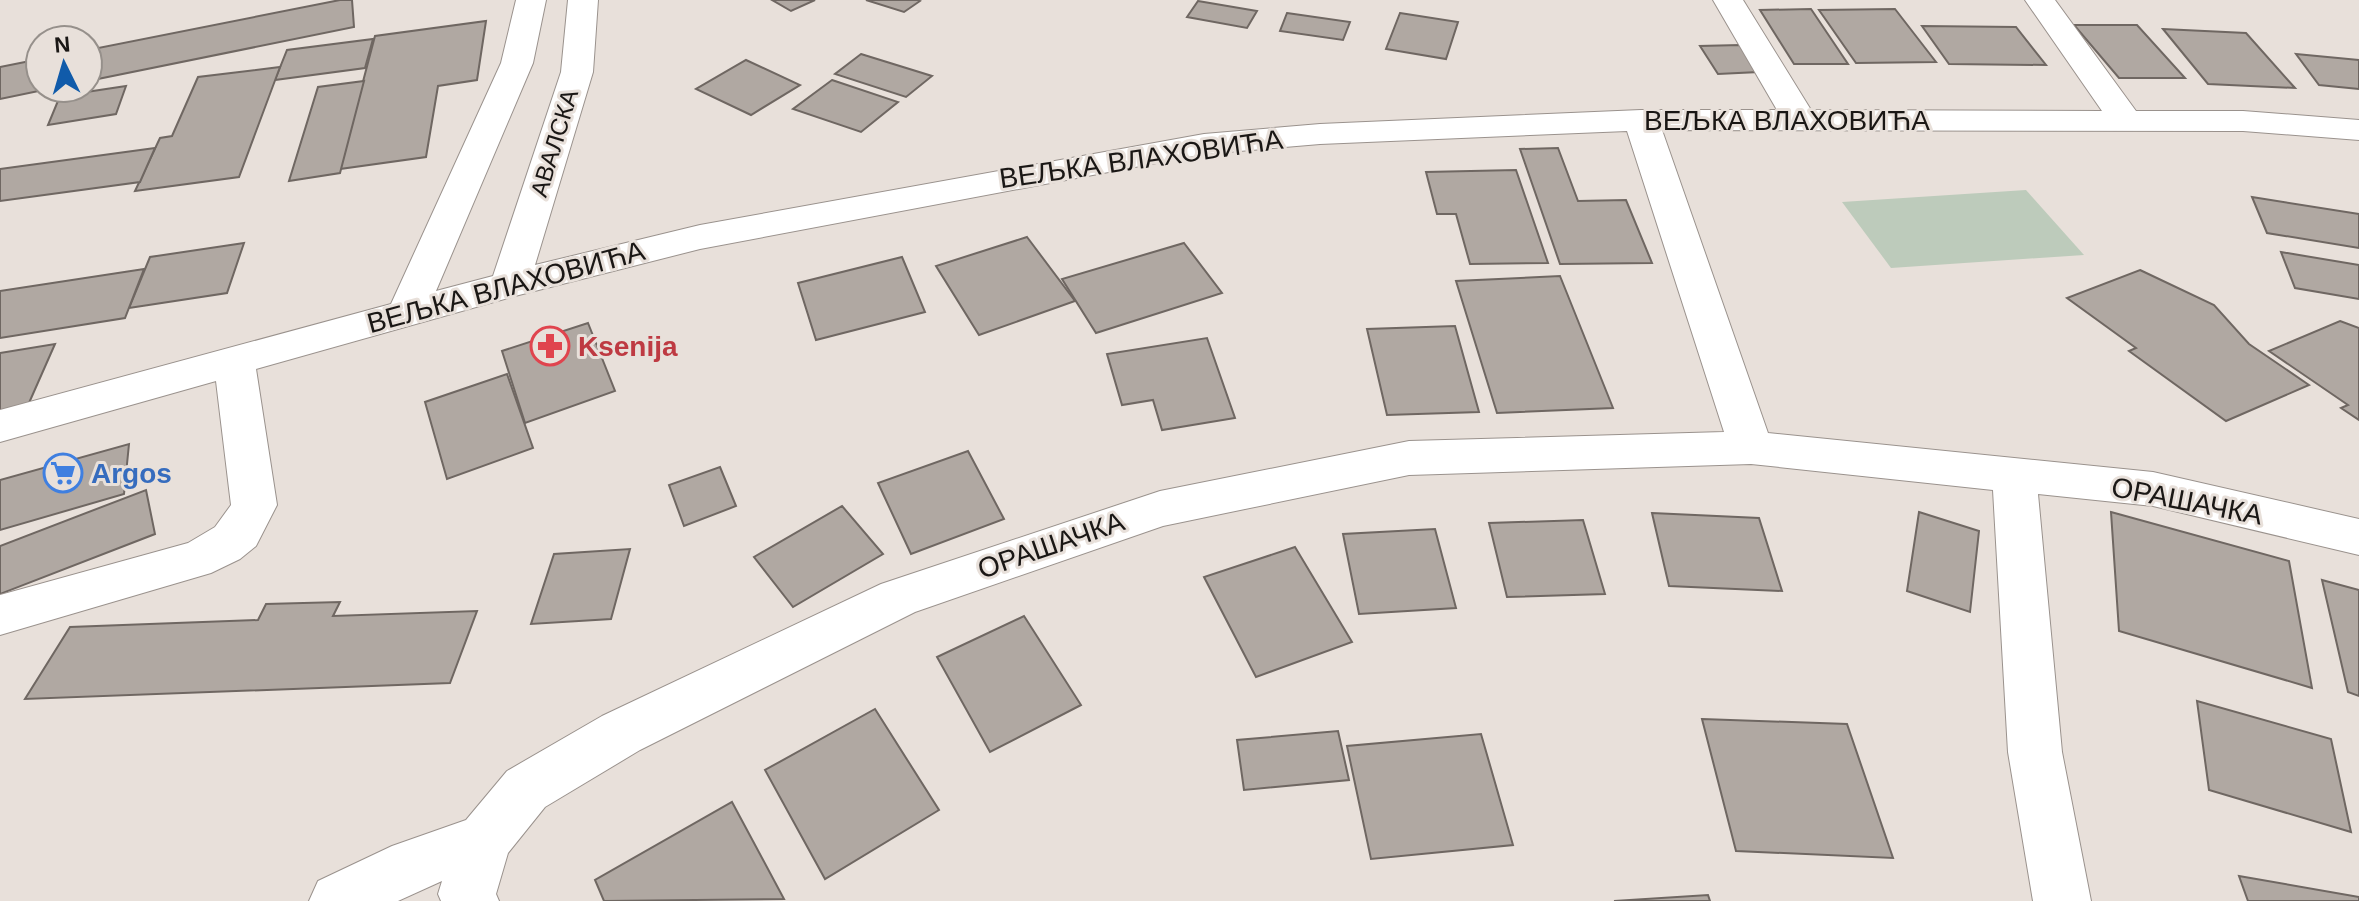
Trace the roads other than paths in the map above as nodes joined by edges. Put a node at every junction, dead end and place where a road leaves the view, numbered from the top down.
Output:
1 (531, 0) edge
2 (583, 0) edge
3 (1728, 0) edge
4 (2040, 0) edge
5 (1641, 120) junction
6 (1800, 120) junction
7 (2126, 120) junction
8 (2359, 130) edge
9 (510, 284) junction
10 (407, 313) junction
11 (234, 361) junction
12 (0, 426) edge
13 (1751, 448) junction
14 (2014, 473) junction
15 (2359, 537) edge
16 (0, 615) edge
17 (484, 840) junction
18 (338, 901) edge
19 (470, 901) edge
20 (2062, 901) edge

1 - 10 street
2 - 9 street, АВАЛСКА
3 - 6 street
4 - 7 street
5 - 6 street, ВЕЉКА ВЛАХОВИЋА
5 - 9 street, ВЕЉКА ВЛАХОВИЋА
5 - 13 street
6 - 7 street, ВЕЉКА ВЛАХОВИЋА
7 - 8 street, ВЕЉКА ВЛАХОВИЋА
9 - 10 street, ВЕЉКА ВЛАХОВИЋА
10 - 11 street, ВЕЉКА ВЛАХОВИЋА
11 - 12 street, ВЕЉКА ВЛАХОВИЋА
11 - 16 street
13 - 14 street, ОРАШАЧКА
13 - 17 street, ОРАШАЧКА
14 - 15 street, ОРАШАЧКА
14 - 20 street
17 - 18 street
17 - 19 street, ОРАШАЧКА

